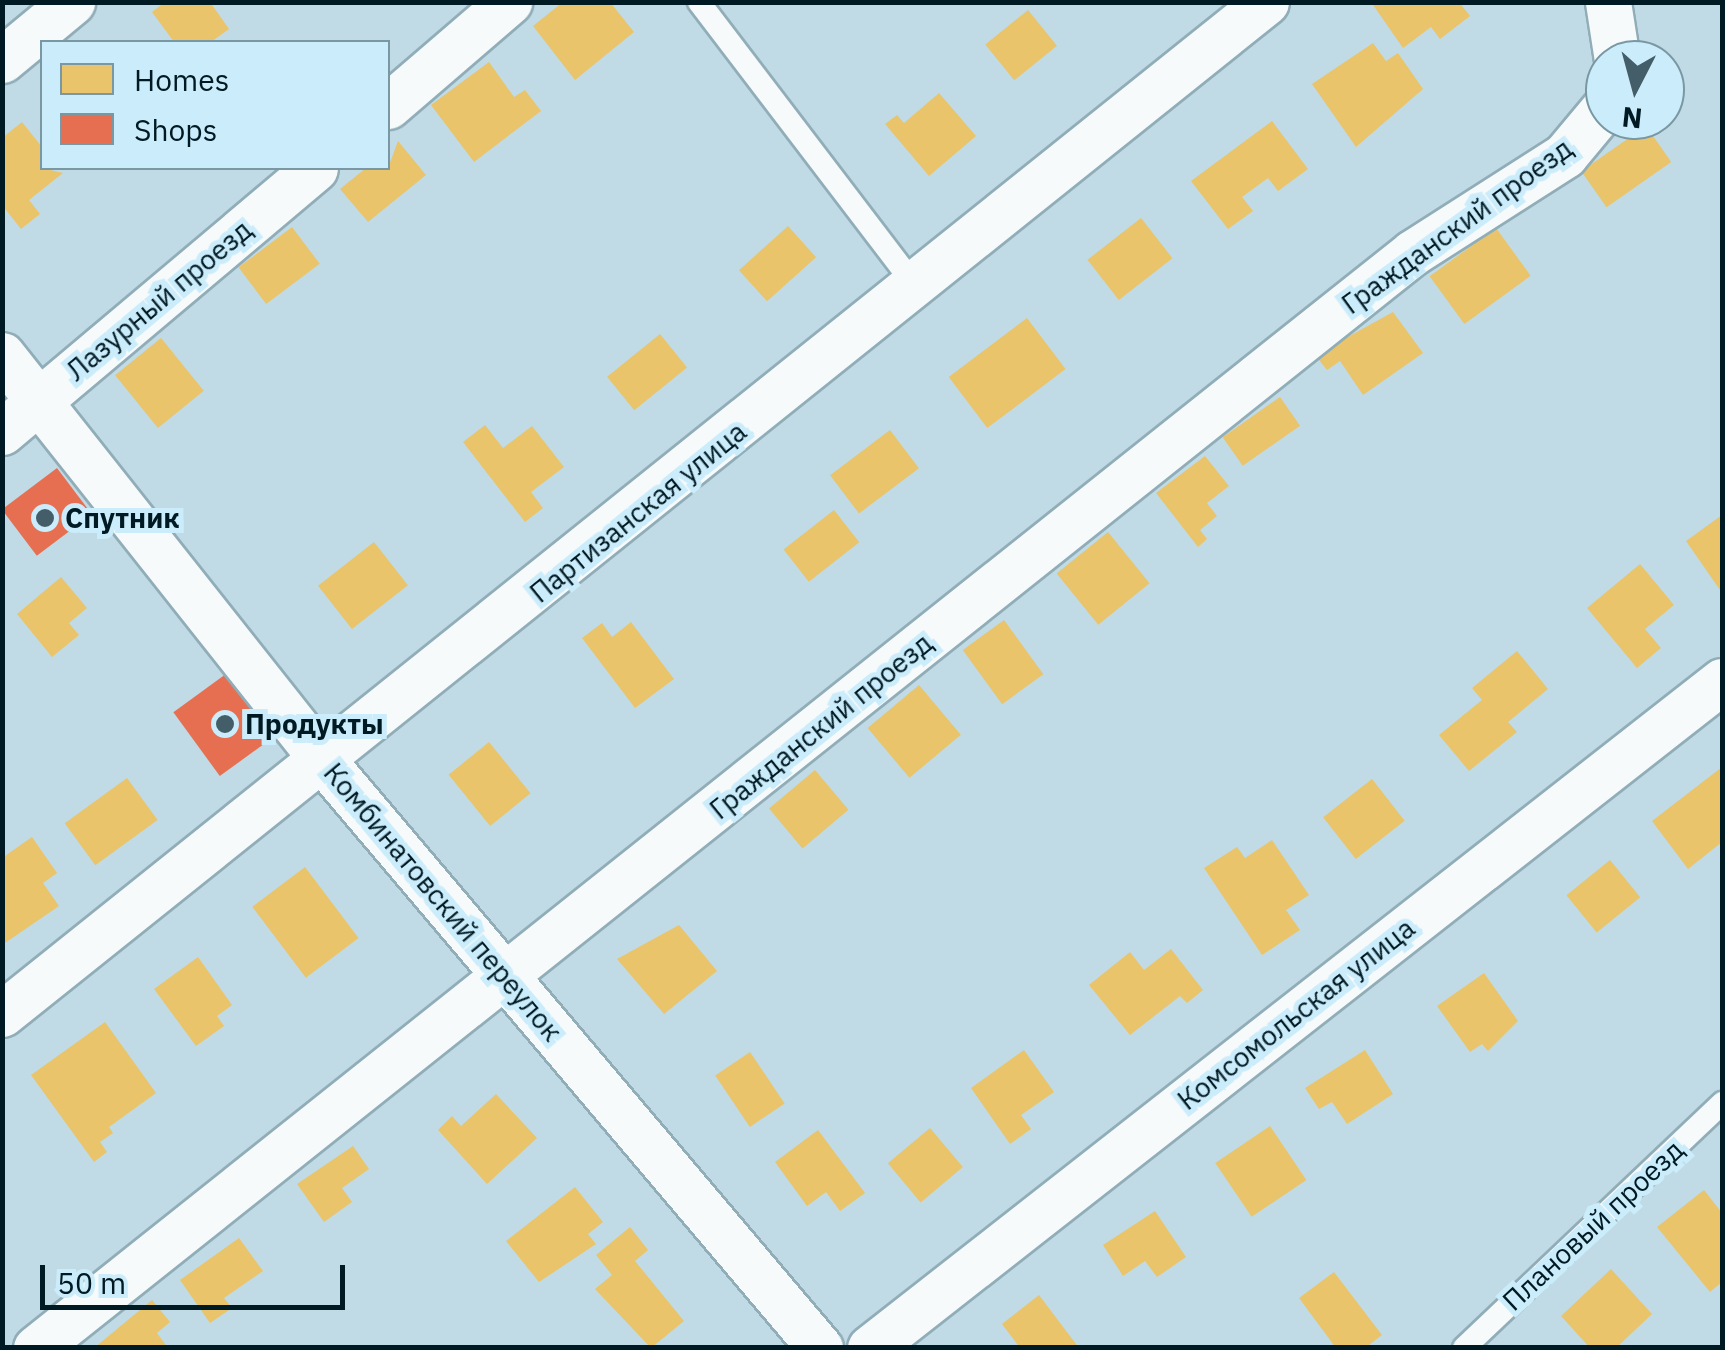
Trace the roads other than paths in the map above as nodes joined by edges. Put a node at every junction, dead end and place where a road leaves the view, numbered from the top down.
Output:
1 (72, 2) edge
2 (509, 2) edge
3 (698, 2) edge
4 (1266, 2) edge
5 (1608, 2) edge
6 (1614, 40) edge
7 (2, 60) edge
8 (390, 104) edge
9 (1585, 131) edge
10 (312, 170) edge
11 (918, 289) junction
12 (2, 355) edge
13 (39, 402) junction
14 (2, 432) edge
15 (1722, 681) edge
16 (324, 762) junction
17 (507, 978) junction
18 (2, 1014) edge
19 (1722, 1103) edge
20 (36, 1348) edge
21 (820, 1348) edge
22 (870, 1348) edge
23 (1464, 1348) edge

1 - 7 street
2 - 8 street
3 - 11 lane
4 - 11 street, Партизанская улица
5 - 6 street
9 - 17 street, Гражданский проезд
10 - 13 street, Лазурный проезд
11 - 16 street, Партизанская улица
12 - 13 street, Комбинатовский переулок
13 - 14 street, Лазурный проезд
13 - 16 street, Комбинатовский переулок
15 - 22 street, Комсомольская улица
16 - 17 street, Комбинатовский переулок
16 - 18 street, Партизанская улица
17 - 20 street, Гражданский проезд
17 - 21 street, Комбинатовский переулок
19 - 23 lane, Плановый проезд

